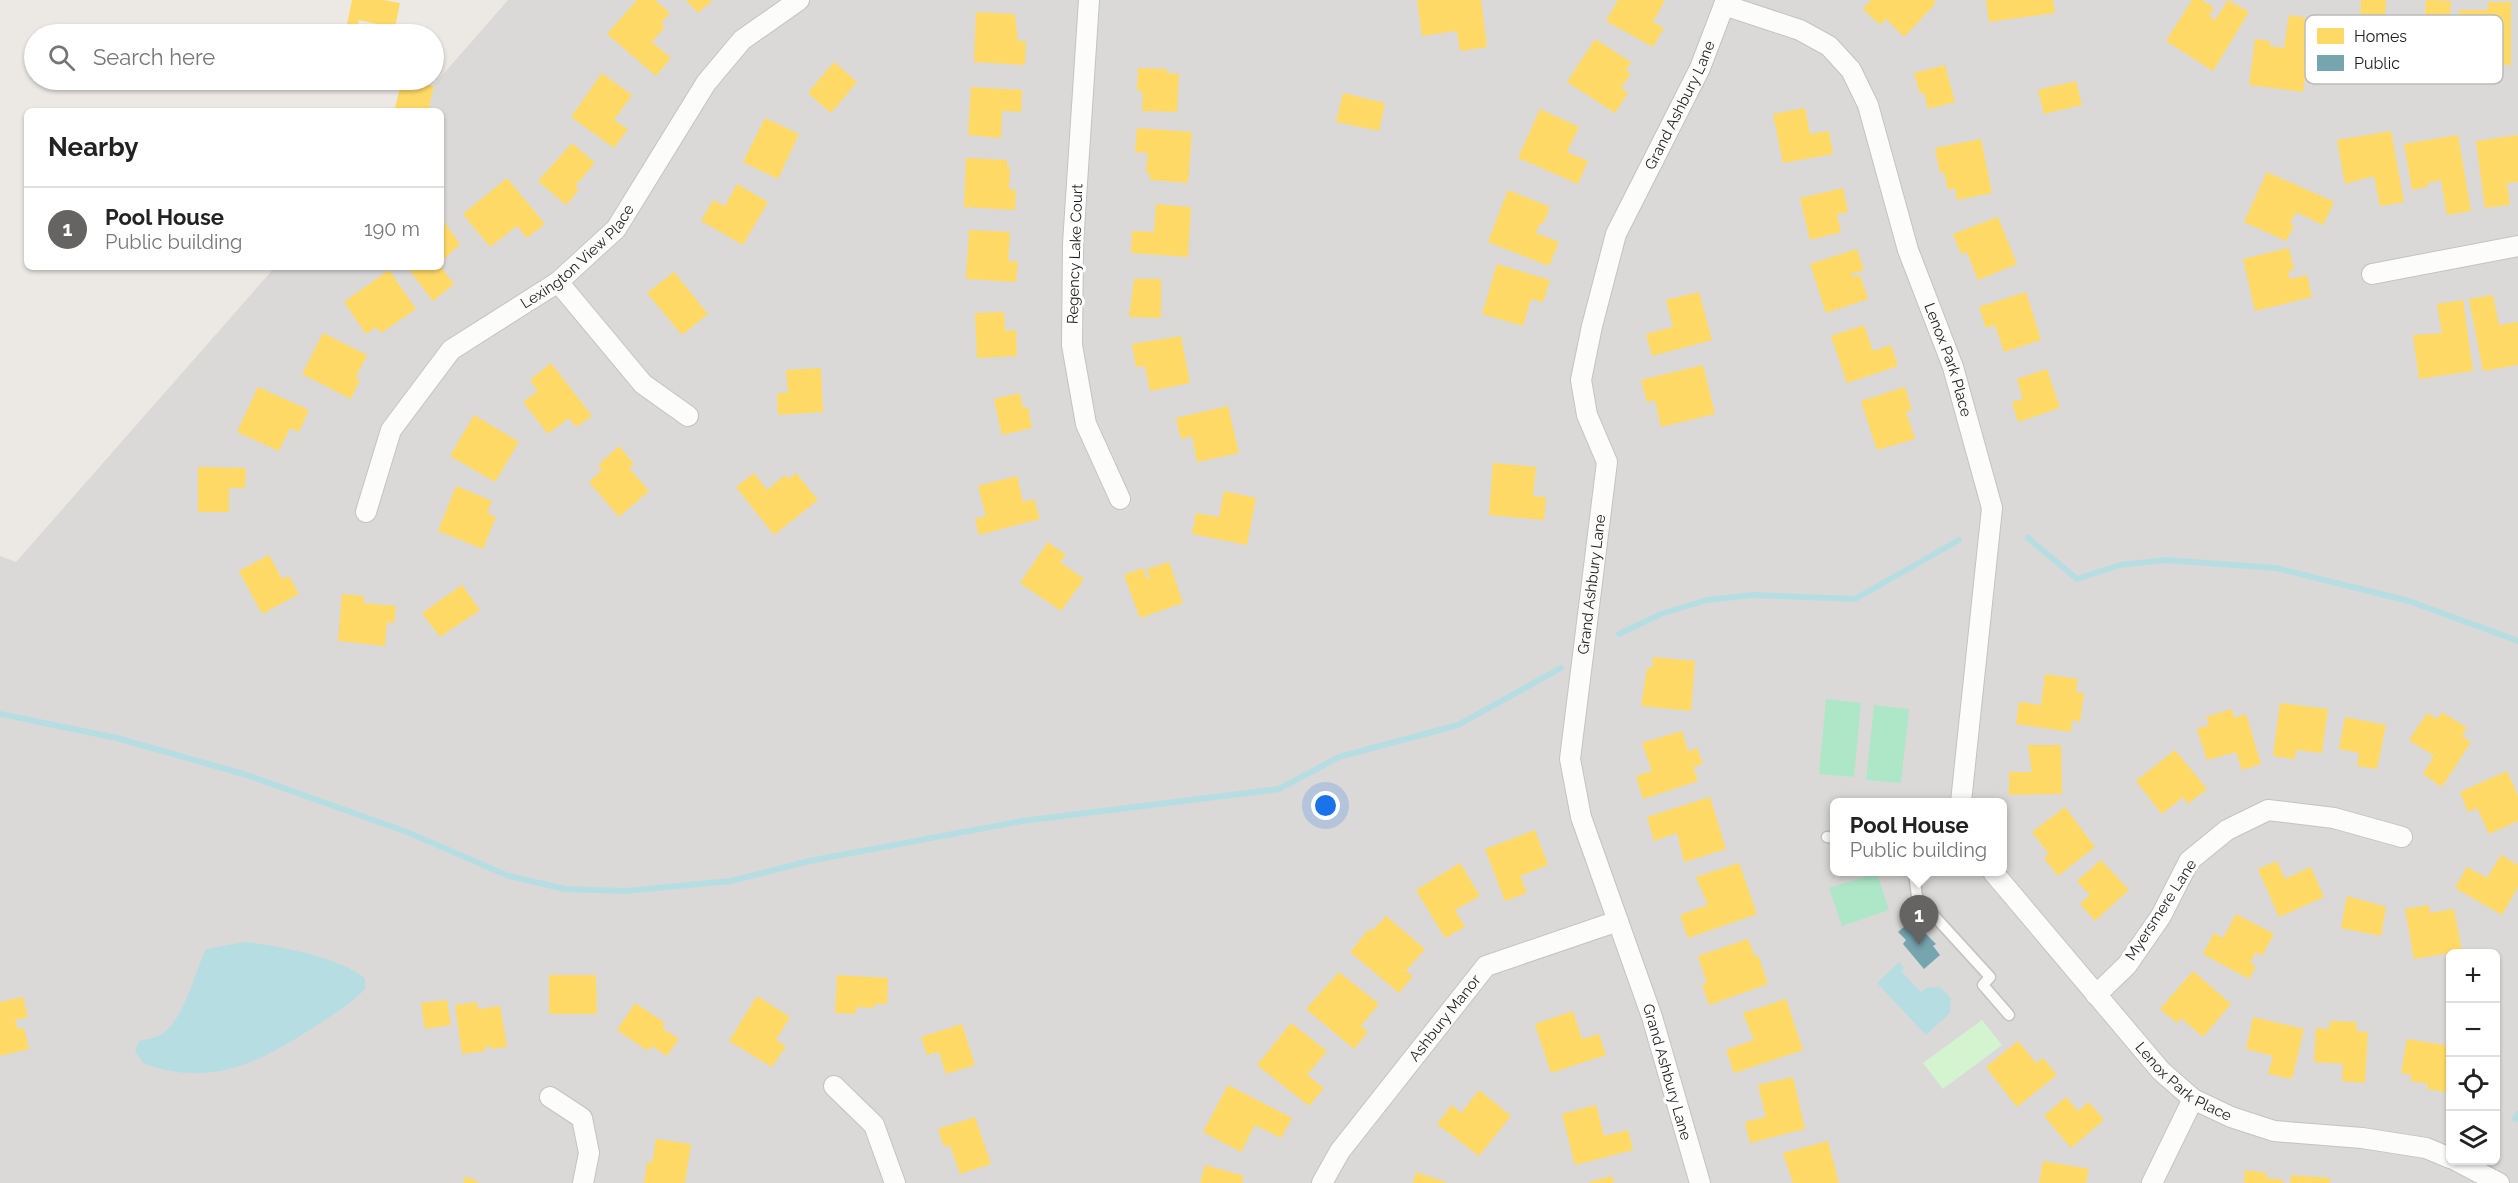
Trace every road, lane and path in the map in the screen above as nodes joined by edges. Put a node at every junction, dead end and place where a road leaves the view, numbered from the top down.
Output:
1 (799, 0) edge
2 (1089, 0) edge
3 (1725, 3) edge
4 (2518, 246) edge
5 (2372, 274) dead end
6 (558, 282) junction
7 (688, 416) dead end
8 (1119, 499) dead end
9 (366, 512) dead end
10 (1960, 798) edge
11 (2402, 837) dead end
12 (1914, 876) edge
13 (1996, 876) edge
14 (1618, 921) junction
15 (2096, 995) junction
16 (2009, 1015) dead end
17 (834, 1086) dead end
18 (550, 1097) dead end
19 (2193, 1099) junction
20 (2446, 1156) edge
21 (2463, 1165) edge
22 (583, 1183) edge
23 (895, 1183) edge
24 (1322, 1183) edge
25 (1700, 1183) edge
26 (2152, 1183) edge
27 (2499, 1183) edge

1 - 6 street, Lexington View Place
2 - 8 street, Regency Lake Court
3 - 10 street, Lenox Park Place
3 - 14 street, Grand Ashbury Lane
4 - 5 street
6 - 7 street
6 - 9 street, Lexington View Place
11 - 15 street, Myersmere Lane
12 - 16 lane
13 - 15 street, Lenox Park Place
14 - 24 street, Ashbury Manor
14 - 25 street, Grand Ashbury Lane
15 - 19 street, Lenox Park Place
17 - 23 street
18 - 22 street
19 - 20 street, Lenox Park Place
19 - 26 street
21 - 27 street

